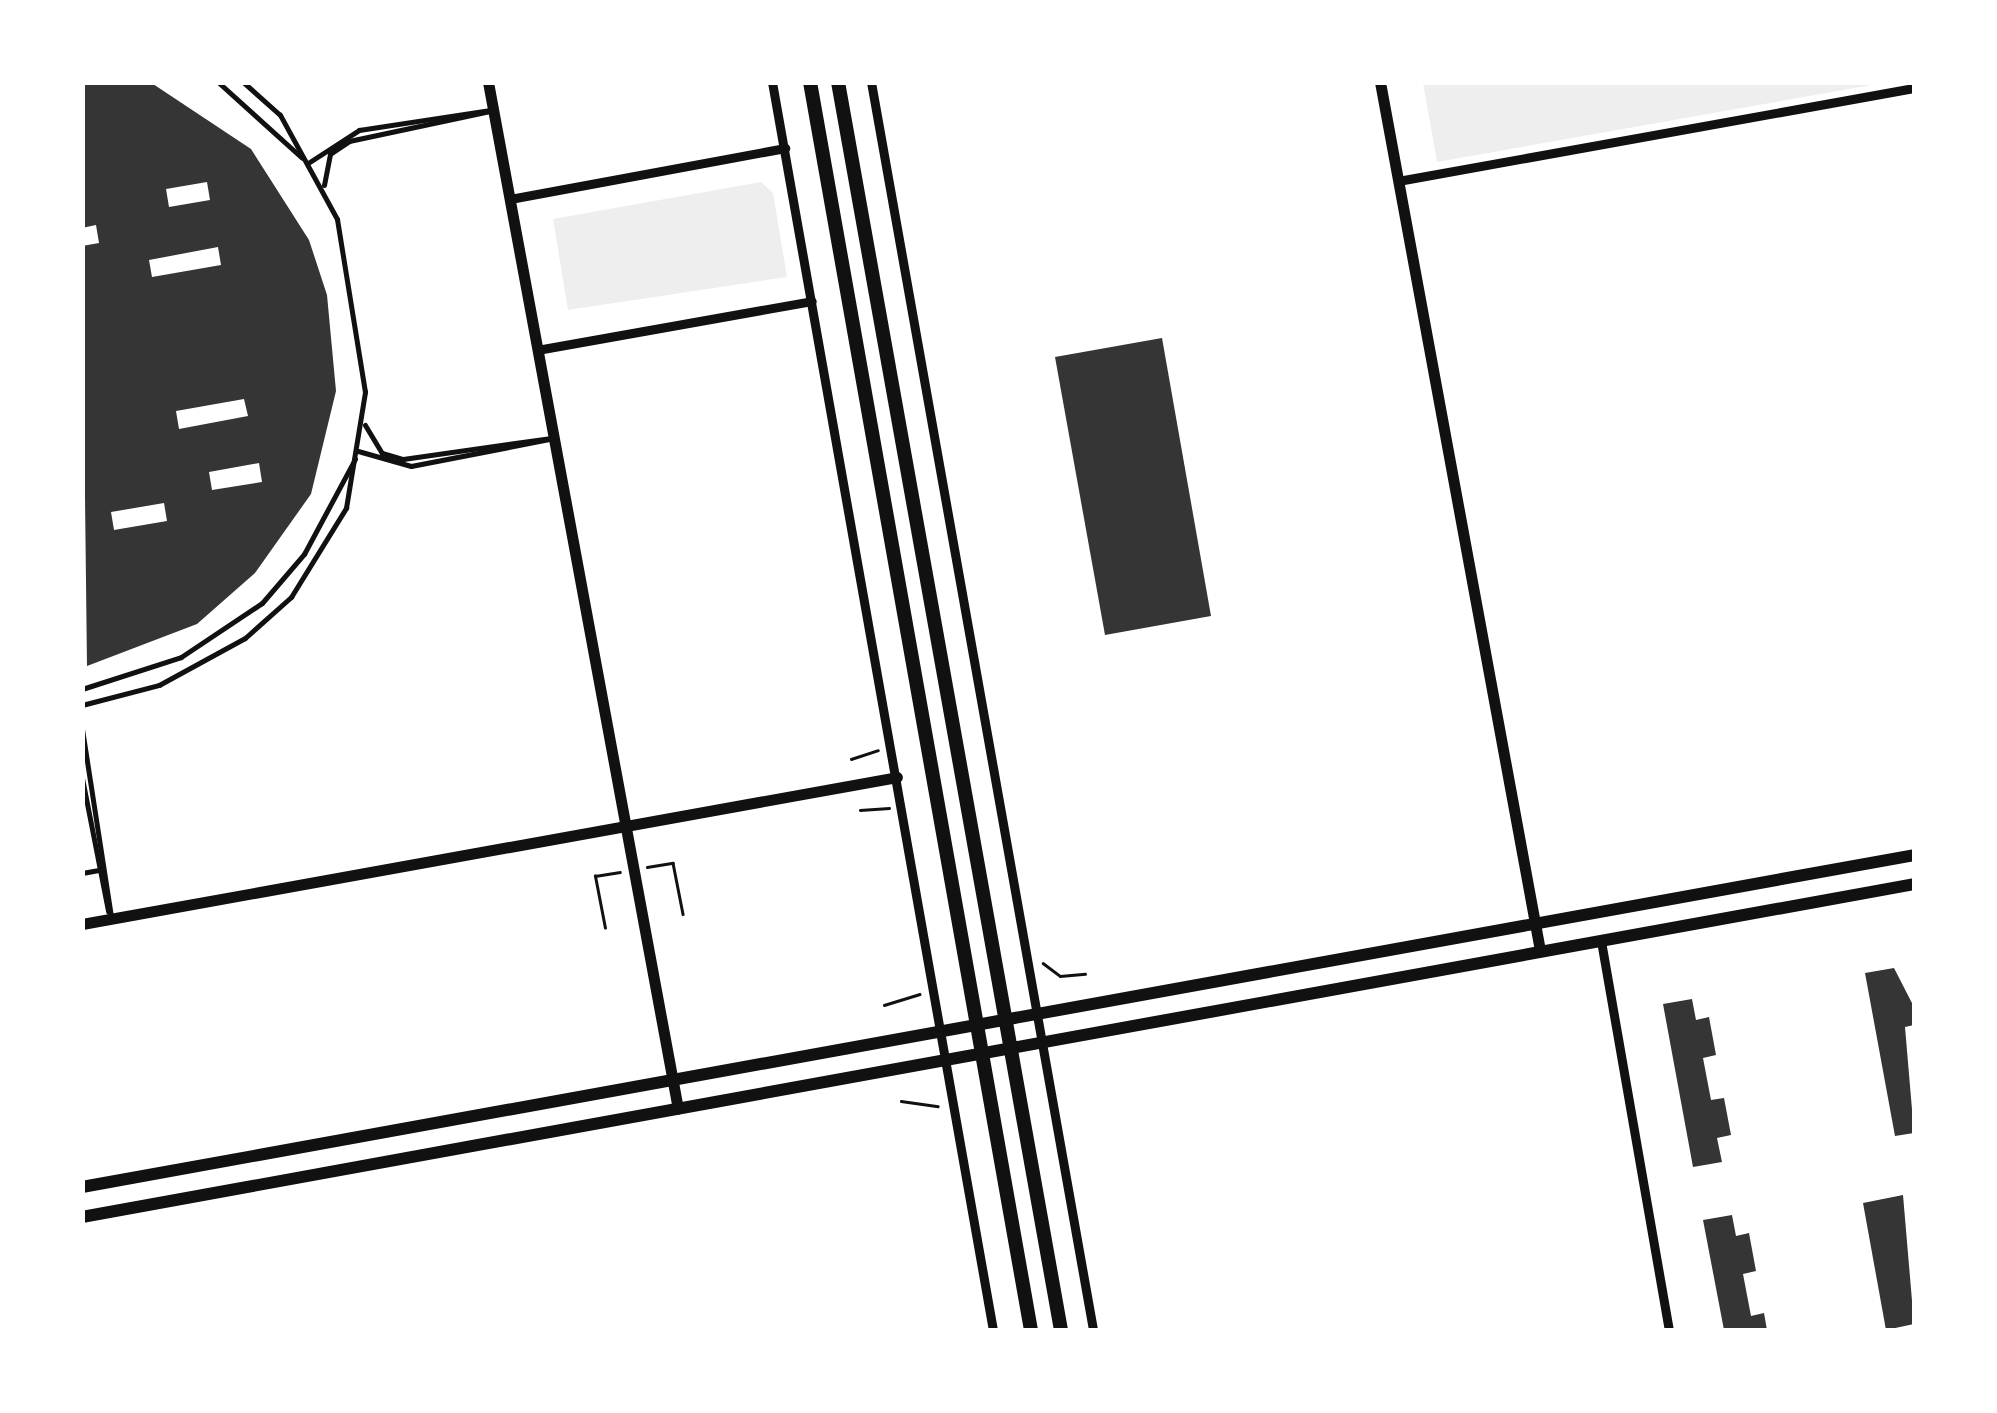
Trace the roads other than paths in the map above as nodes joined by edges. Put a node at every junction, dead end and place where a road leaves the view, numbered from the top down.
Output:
1 (218, 82) edge
2 (243, 82) edge
3 (488, 82) edge
4 (772, 82) edge
5 (810, 82) edge
6 (838, 82) edge
7 (872, 82) edge
8 (1380, 82) edge
9 (1914, 88) edge
10 (493, 110) junction
11 (785, 148) junction
12 (308, 164) junction
13 (1398, 181) junction
14 (324, 188) junction
15 (510, 199) junction
16 (812, 302) junction
17 (537, 350) junction
18 (363, 422) junction
19 (553, 438) junction
20 (358, 452) junction
21 (82, 689) edge
22 (82, 704) edge
23 (82, 730) edge
24 (897, 777) junction
25 (82, 778) edge
26 (623, 828) junction
27 (1914, 855) edge
28 (99, 870) junction
29 (82, 873) edge
30 (1914, 884) edge
31 (111, 919) junction
32 (82, 924) edge
33 (1536, 924) junction
34 (1600, 941) junction
35 (1540, 950) junction
36 (1039, 1010) junction
37 (1004, 1016) junction
38 (976, 1022) junction
39 (939, 1030) junction
40 (1044, 1045) junction
41 (1011, 1051) junction
42 (982, 1056) junction
43 (945, 1061) junction
44 (672, 1080) junction
45 (678, 1109) junction
46 (82, 1187) edge
47 (82, 1217) edge
48 (993, 1330) edge
49 (1031, 1330) edge
50 (1061, 1330) edge
51 (1094, 1330) edge
52 (1668, 1330) edge

1 - 12 lane
2 - 12 lane
3 - 10 street
4 - 11 street
5 - 38 main road
6 - 37 main road
7 - 36 street
8 - 13 street
9 - 13 street
10 - 12 lane
10 - 14 lane
10 - 15 street
11 - 15 street
11 - 16 street
12 - 14 lane
13 - 33 street
14 - 18 lane
15 - 17 street
16 - 17 street
16 - 24 street
17 - 19 street
18 - 19 lane
18 - 20 lane
19 - 20 lane
19 - 26 street
20 - 21 lane
20 - 22 lane
23 - 31 lane
24 - 26 street
24 - 39 street
25 - 28 lane
26 - 31 street
26 - 44 street
27 - 33 main road
28 - 29 lane
28 - 31 lane
30 - 34 main road
31 - 32 street
33 - 35 street
33 - 36 main road
34 - 35 main road
34 - 52 street
35 - 40 main road
36 - 37 main road
36 - 40 street
37 - 38 main road
37 - 41 main road
38 - 39 main road
38 - 42 main road
39 - 43 street
39 - 44 main road
40 - 41 main road
40 - 51 street
41 - 42 main road
41 - 50 main road
42 - 43 main road
42 - 49 main road
43 - 45 main road
43 - 48 street
44 - 45 street
44 - 46 main road
45 - 47 main road

